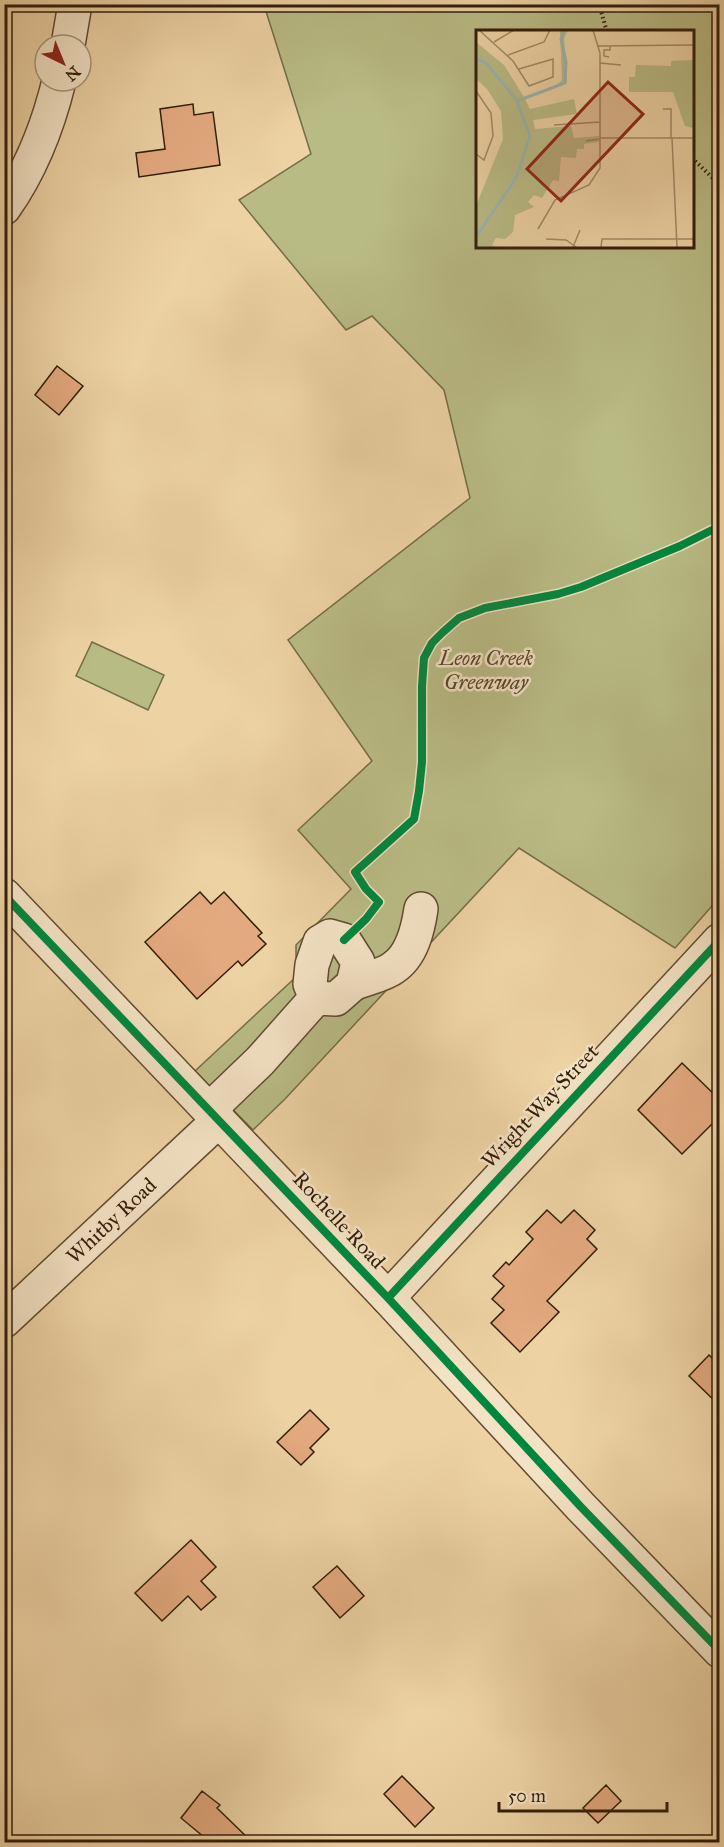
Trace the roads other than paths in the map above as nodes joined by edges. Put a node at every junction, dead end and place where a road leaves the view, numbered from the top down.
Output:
1 (75, 4) edge
2 (70, 33) edge
3 (55, 93) edge
4 (4, 208) edge
5 (4, 896) edge
6 (421, 909) dead end
7 (720, 940) edge
8 (353, 984) junction
9 (316, 998) junction
10 (214, 1115) junction
11 (388, 1298) junction
12 (4, 1321) edge
13 (720, 1652) edge

1 - 2 street
3 - 4 street
5 - 10 street, Rochelle Road
6 - 8 street
7 - 11 street, Wright Way Street
8 - 9 street
8 - 9 street
9 - 10 street, Whitby Road
10 - 11 street, Rochelle Road
10 - 12 street, Whitby Road
11 - 13 street, Rochelle Road

